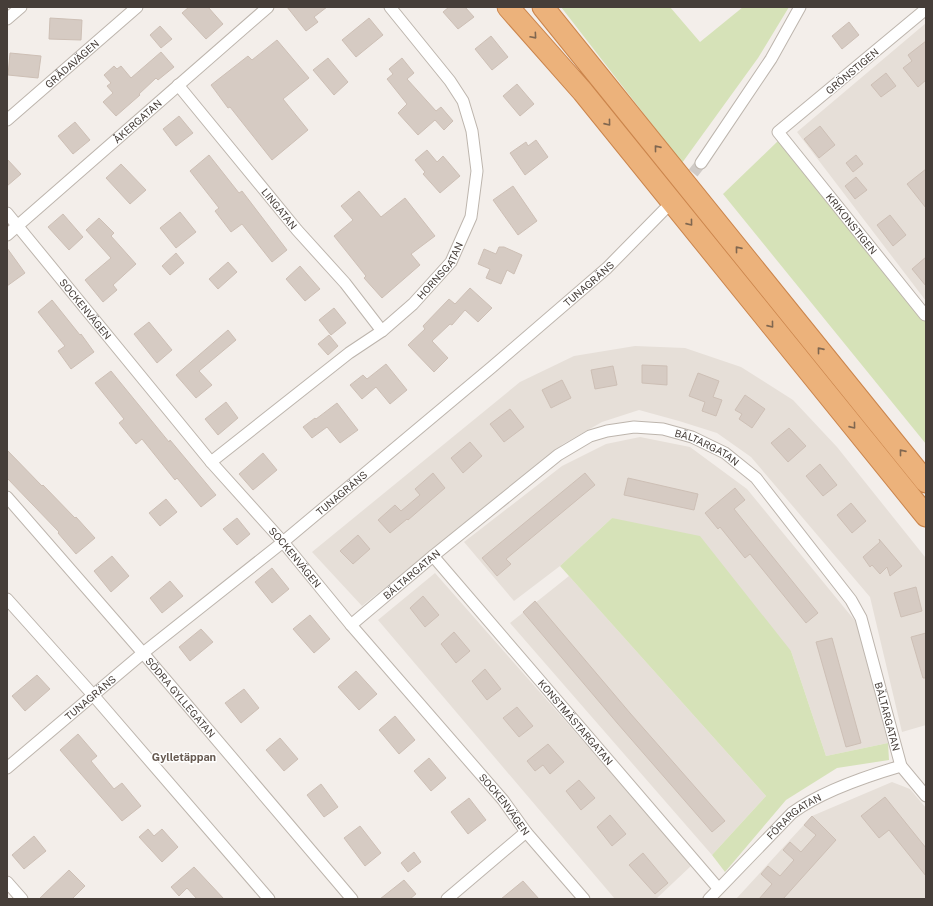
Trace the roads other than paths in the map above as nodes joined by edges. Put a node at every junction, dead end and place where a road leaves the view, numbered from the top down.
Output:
1 (21, 7) edge
2 (137, 7) edge
3 (268, 7) edge
4 (390, 7) edge
5 (508, 7) edge
6 (543, 7) edge
7 (800, 7) edge
8 (926, 9) edge
9 (7, 19) edge
10 (178, 85) junction
11 (7, 120) edge
12 (778, 132) joint
13 (701, 163) tunnel mouth
14 (666, 208) dead end
15 (7, 213) edge
16 (18, 226) junction
17 (7, 235) edge
18 (926, 315) edge
19 (382, 331) junction
20 (211, 462) junction
21 (926, 482) edge
22 (7, 497) edge
23 (926, 516) edge
24 (283, 542) junction
25 (433, 556) junction
26 (7, 599) edge
27 (351, 625) junction
28 (143, 653) junction
29 (93, 695) junction
30 (900, 766) junction
31 (7, 768) edge
32 (926, 796) edge
33 (526, 832) junction
34 (7, 882) edge
35 (718, 888) junction
36 (452, 898) edge
37 (22, 899) edge
38 (269, 899) edge
39 (352, 899) edge
40 (584, 899) edge
41 (709, 899) edge

1 - 9 street
2 - 11 street, GRÅDAVÄGEN
3 - 10 street, ÅKERGATAN
4 - 19 street, HORNSGATAN
5 -> 23 highway
21 -> 6 highway
7 - 13 street
8 - 12 street, GRÖNSTIGEN
10 - 16 street, ÅKERGATAN
10 - 19 street, LINGATAN
12 - 18 street, KRIKONSTIGEN
14 - 24 street, TUNAGRÄNS
15 - 16 street, SOCKENVÄGEN
16 - 17 street, ÅKERGATAN
16 - 20 street, SOCKENVÄGEN
19 - 20 street, HORNSGATAN
20 - 24 street, SOCKENVÄGEN
22 - 28 street, SÖDRA GYLLEGATAN
24 - 27 street, SOCKENVÄGEN
24 - 28 street, TUNAGRÄNS
25 - 27 street, BÄLTARGATAN
25 - 30 street, BÄLTARGATAN
25 - 35 street, KONSTMÄSTARGATAN
26 - 29 street
27 - 33 street, SOCKENVÄGEN
28 - 29 street, TUNAGRÄNS
28 - 39 street, SÖDRA GYLLEGATAN
29 - 31 street, TUNAGRÄNS
29 - 38 street
30 - 32 street, BÄLTARGATAN
30 - 35 street, FÖRARGATAN
33 - 36 street
33 - 40 street, SOCKENVÄGEN
34 - 37 street
35 - 41 street, FÖRARGATAN

